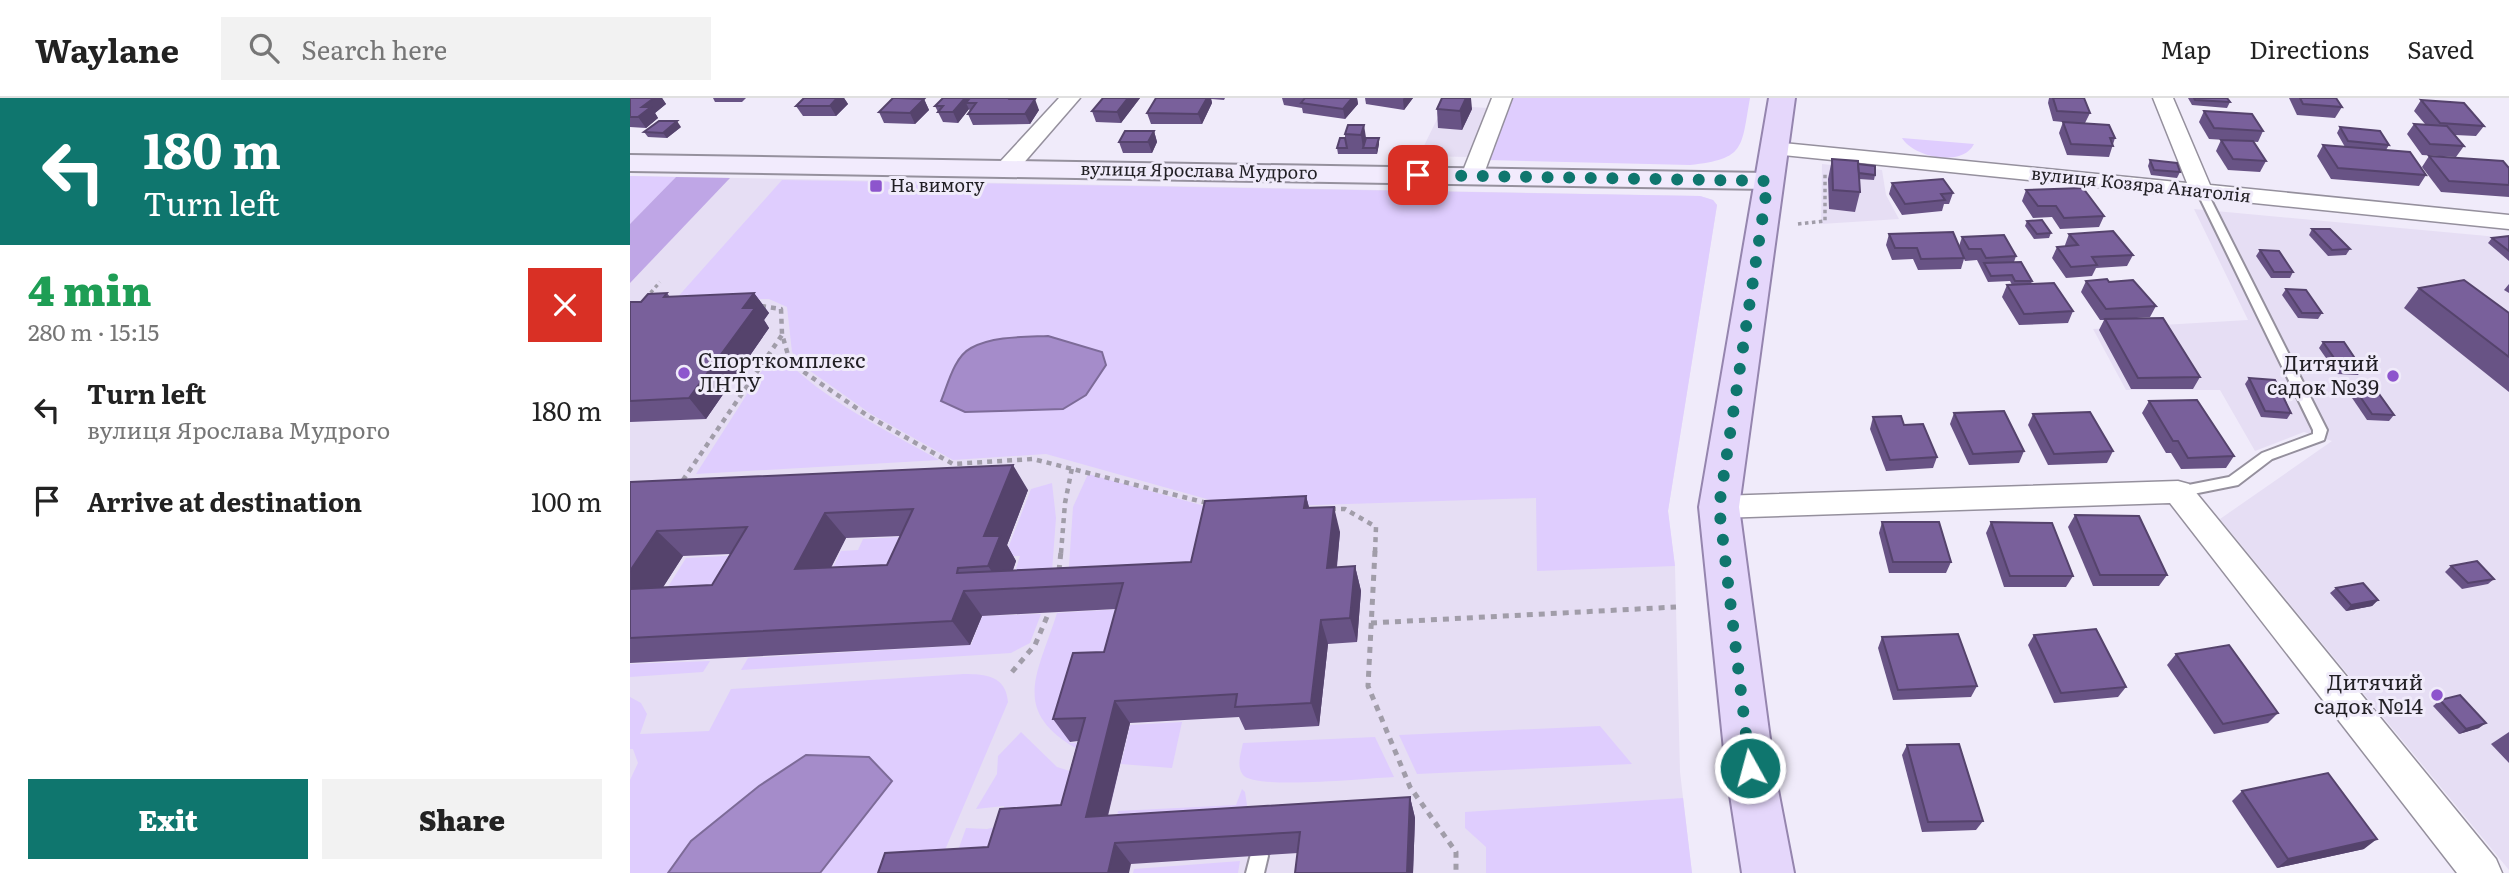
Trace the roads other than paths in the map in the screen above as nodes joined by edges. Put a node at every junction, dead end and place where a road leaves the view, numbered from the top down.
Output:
1 (1070, 98) edge
2 (1502, 98) edge
3 (1782, 98) edge
4 (2163, 98) edge
5 (630, 163) edge
6 (1771, 164) junction
7 (1007, 168) junction
8 (1472, 176) junction
9 (2202, 192) junction
10 (2509, 222) edge
11 (2178, 492) junction
12 (1719, 507) junction
13 (1768, 873) edge
14 (2483, 873) edge

1 - 7 street
2 - 8 street
3 - 6 main road
4 - 9 street
5 - 7 main road, вулиця Ярослава Мудрого
6 - 8 main road, вулиця Ярослава Мудрого
6 - 9 street, вулиця Козяра Анатолія
6 - 12 main road
7 - 8 main road, вулиця Ярослава Мудрого
9 - 10 street, вулиця Козяра Анатолія
9 - 11 lane
11 - 12 street
11 - 14 street
12 - 13 main road

